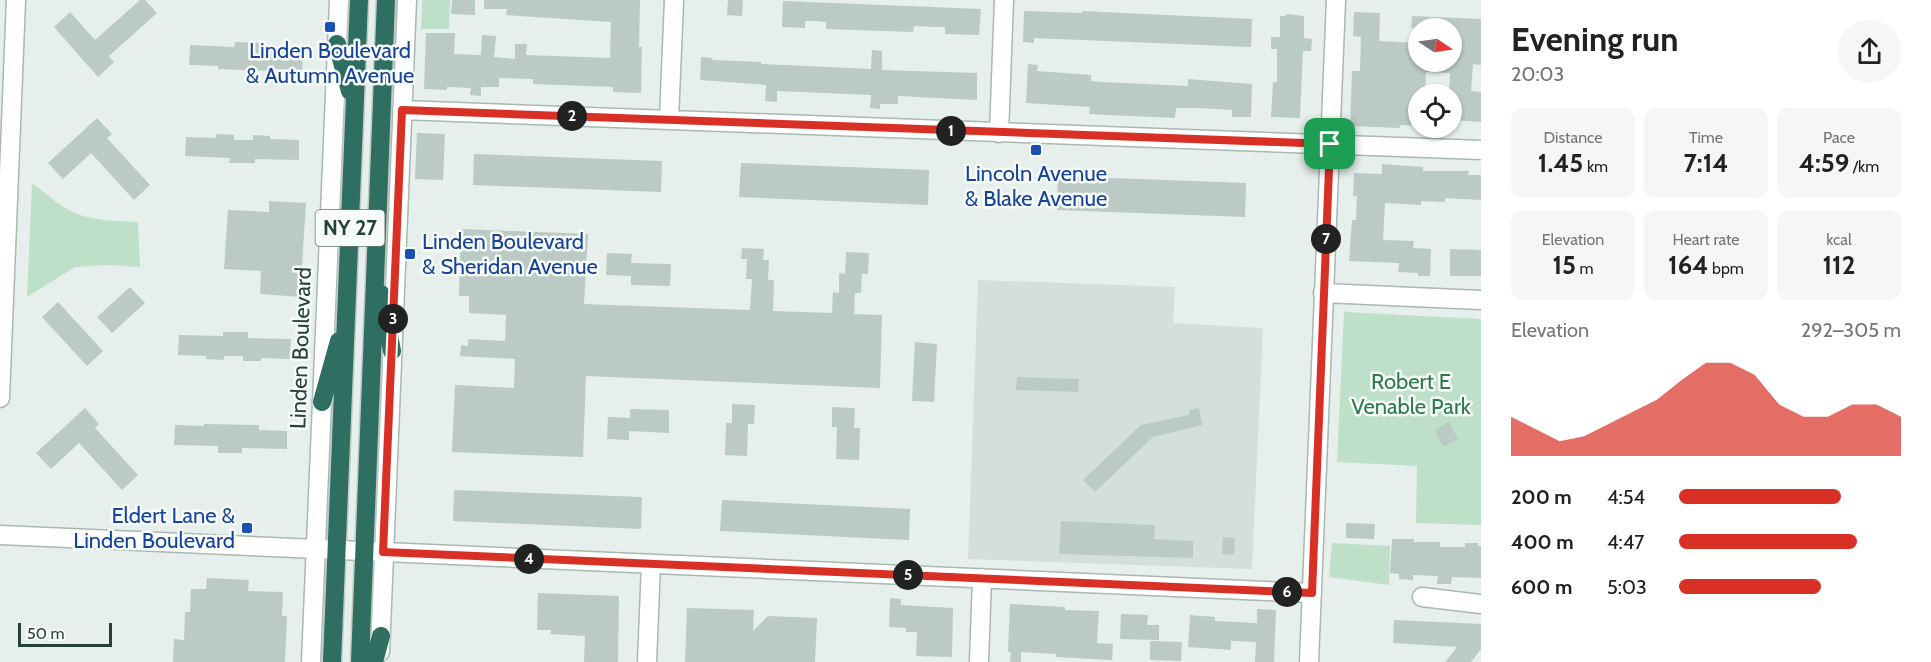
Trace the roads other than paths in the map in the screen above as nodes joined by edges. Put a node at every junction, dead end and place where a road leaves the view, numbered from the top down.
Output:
1 (16, 0) edge
2 (339, 0) edge
3 (359, 0) edge
4 (386, 0) edge
5 (407, 0) edge
6 (674, 0) edge
7 (1004, 0) edge
8 (1336, 0) edge
9 (337, 44) junction
10 (355, 109) junction
11 (402, 110) junction
12 (669, 120) junction
13 (999, 133) junction
14 (1330, 144) junction
15 (1481, 150) edge
16 (375, 266) junction
17 (1323, 293) junction
18 (1481, 300) edge
19 (347, 310) junction
20 (392, 351) junction
21 (0, 399) edge
22 (322, 402) junction
23 (0, 535) edge
24 (316, 549) junction
25 (337, 550) junction
26 (363, 551) junction
27 (383, 552) junction
28 (651, 564) junction
29 (982, 578) junction
30 (1312, 593) junction
31 (1422, 597) dead end
32 (1481, 604) edge
33 (333, 631) junction
34 (381, 636) junction
35 (311, 662) edge
36 (324, 662) edge
37 (332, 662) edge
38 (360, 662) edge
39 (374, 662) edge
40 (380, 662) edge
41 (647, 662) edge
42 (979, 662) edge
43 (1309, 662) edge

1 - 21 street
2 - 9 street, Linden Boulevard
3 - 10 highway, Linden Boulevard / NY 27
4 - 16 highway, NY 27
5 - 11 street
6 - 12 street
7 - 13 street
8 - 14 street
9 - 10 highway
9 - 22 street, Linden Boulevard
10 - 19 highway, Linden Boulevard / NY 27
11 - 12 street
11 - 20 street
12 - 13 street
13 - 14 street
14 - 15 street
14 - 17 street
16 - 20 highway
16 - 26 highway, NY 27
17 - 18 street
17 - 30 street
19 - 22 highway
19 - 25 highway, Linden Boulevard / NY 27
20 - 27 street
22 - 24 street, Linden Boulevard
23 - 24 street
24 - 25 street
24 - 35 street, Linden Boulevard
25 - 26 street
25 - 33 highway, Linden Boulevard / NY 27
26 - 27 street
26 - 38 highway, NY 27
27 - 28 street
27 - 34 street
28 - 29 street
28 - 41 street
29 - 30 street
29 - 42 street
30 - 43 street
31 - 32 street
33 - 36 highway
33 - 37 highway, Linden Boulevard / NY 27
34 - 39 highway
34 - 40 street

